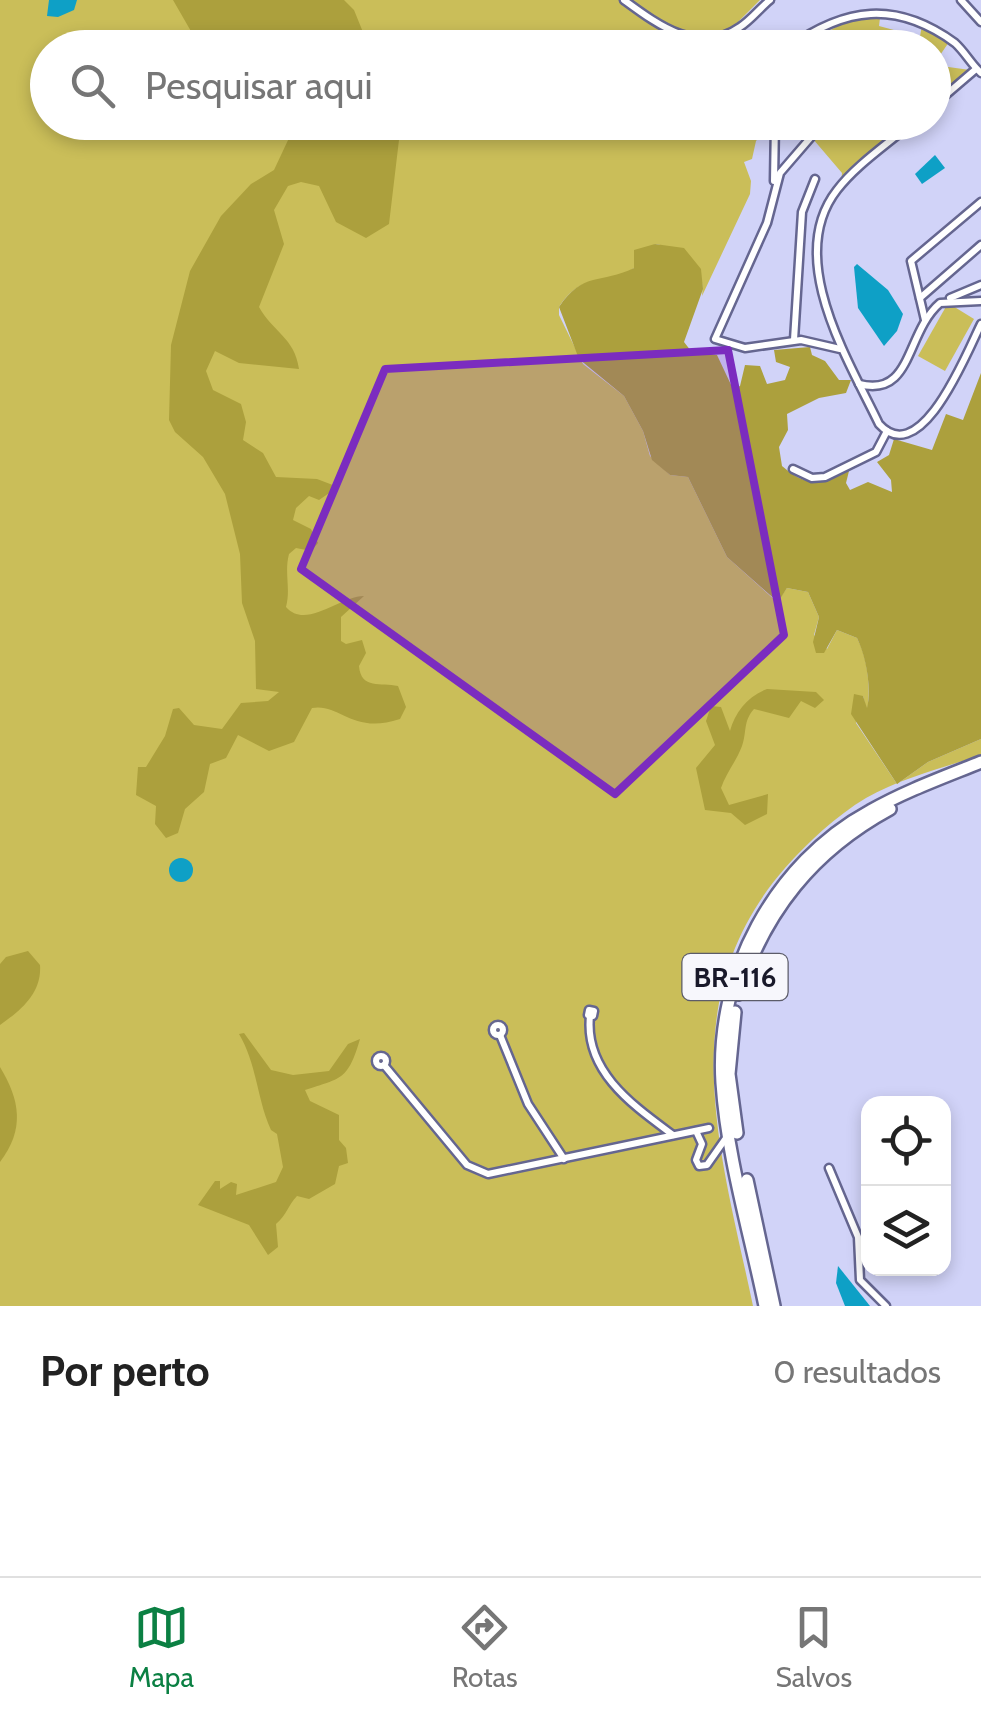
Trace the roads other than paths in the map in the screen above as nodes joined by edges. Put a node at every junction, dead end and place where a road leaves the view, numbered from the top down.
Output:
1 (624, 0) edge
2 (770, 0) edge
3 (962, 0) edge
4 (981, 22) edge
5 (669, 30) edge
6 (738, 30) edge
7 (817, 30) edge
8 (935, 30) edge
9 (951, 42) edge
10 (978, 71) edge
11 (951, 92) edge
12 (775, 140) edge
13 (809, 140) edge
14 (893, 140) edge
15 (816, 179) dead end
16 (775, 193) junction
17 (981, 202) edge
18 (981, 245) edge
19 (981, 285) edge
20 (920, 298) junction
21 (944, 300) junction
22 (981, 301) edge
23 (925, 320) junction
24 (981, 324) edge
25 (794, 340) junction
26 (841, 350) junction
27 (859, 384) junction
28 (887, 431) junction
29 (793, 468) dead end
30 (980, 766) edge
31 (590, 1016) dead end
32 (500, 1035) dead end
33 (384, 1064) dead end
34 (708, 1128) dead end
35 (696, 1131) junction
36 (730, 1133) junction
37 (674, 1136) junction
38 (564, 1160) junction
39 (829, 1168) dead end
40 (765, 1306) edge
41 (774, 1306) edge
42 (886, 1306) edge

1 - 5 street
2 - 6 street
3 - 4 street
7 - 8 street
9 - 10 street
10 - 11 street
12 - 16 street
13 - 16 street
14 - 26 street
15 - 25 street
16 - 25 street
17 - 20 street
18 - 20 street
19 - 21 street
20 - 23 street
21 - 22 street
21 - 23 street
23 - 27 street
24 - 28 street
25 - 26 street
26 - 27 street
27 - 28 street
28 - 29 street
30 - 36 highway, BR-116
30 - 41 highway, BR-116
31 - 37 street
32 - 38 street
33 - 38 street
34 - 35 street
35 - 36 street
35 - 37 street
36 - 40 highway, BR-116
37 - 38 street
39 - 42 street

